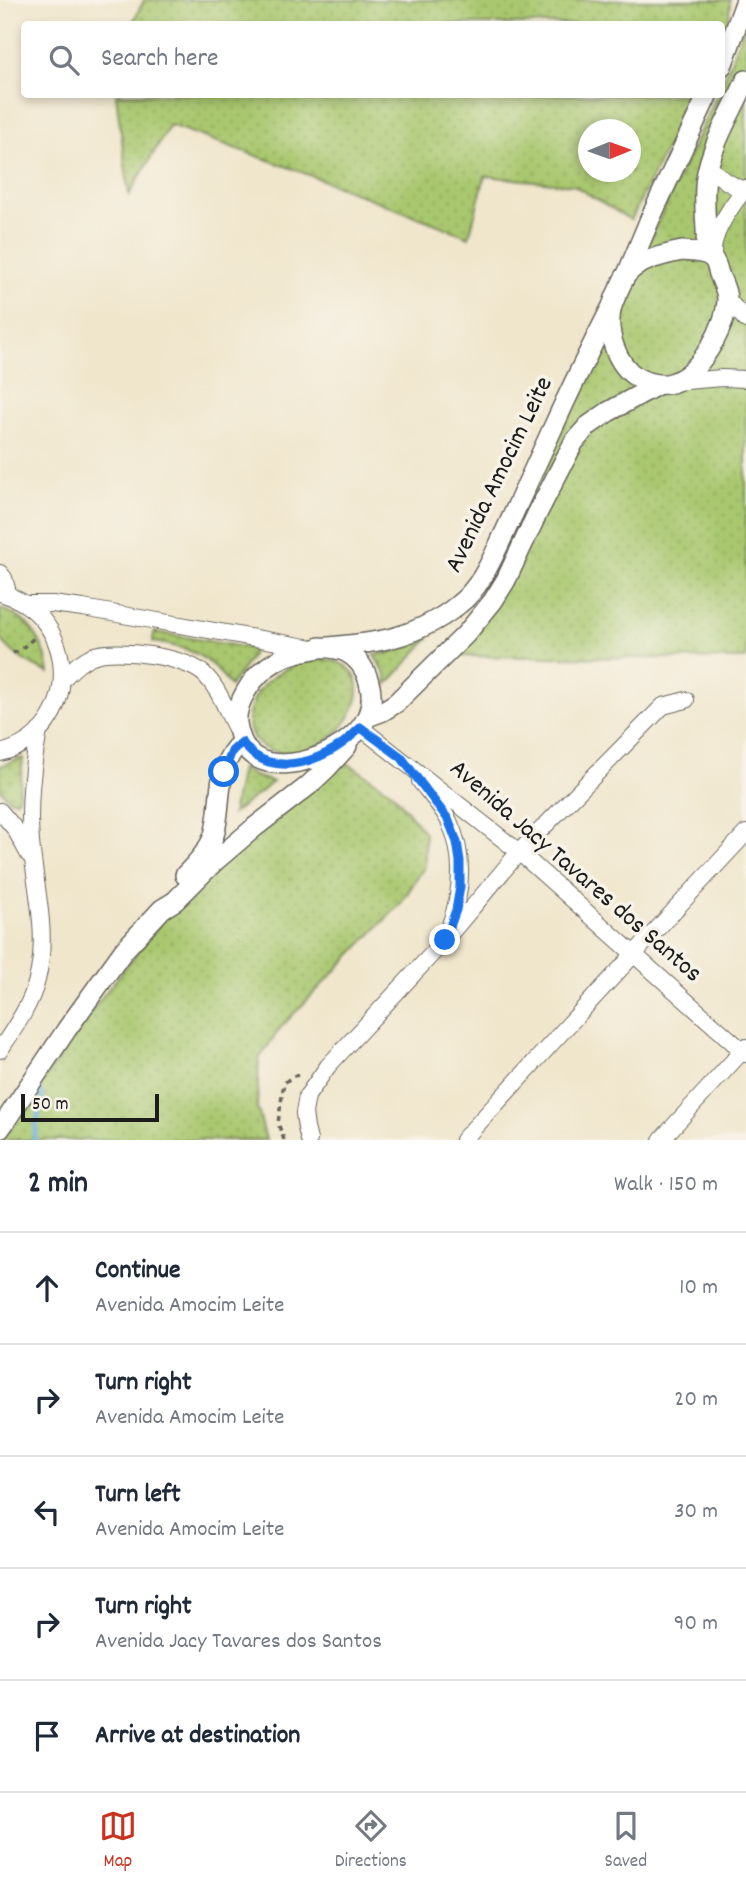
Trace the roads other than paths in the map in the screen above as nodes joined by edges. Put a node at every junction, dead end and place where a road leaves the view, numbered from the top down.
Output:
1 (746, 0) edge
2 (725, 58) edge
3 (746, 80) edge
4 (706, 98) edge
5 (708, 166) junction
6 (745, 189) edge
7 (710, 257) junction
8 (628, 272) junction
9 (727, 299) junction
10 (611, 308) junction
11 (746, 320) edge
12 (746, 379) edge
13 (666, 383) junction
14 (0, 573) edge
15 (5, 595) edge
16 (25, 604) junction
17 (316, 648) junction
18 (62, 679) junction
19 (686, 700) dead end
20 (360, 726) junction
21 (39, 731) junction
22 (240, 737) junction
23 (0, 753) edge
24 (401, 757) junction
25 (0, 811) edge
26 (746, 834) edge
27 (519, 852) junction
28 (37, 875) junction
29 (162, 909) junction
30 (445, 940) junction
31 (635, 954) junction
32 (0, 1050) edge
33 (745, 1051) edge
34 (0, 1129) edge
35 (307, 1134) edge
36 (463, 1140) edge
37 (661, 1140) edge

1 - 2 street
3 - 5 street
4 - 8 street, Avenida Amocim Leite
5 - 6 street
5 - 7 street
6 - 7 street
7 - 8 street
7 - 9 street
8 - 10 street, Avenida Amocim Leite
9 - 11 street
9 - 13 street, Avenida Amocim Leite
10 - 13 street, Avenida Amocim Leite
10 - 17 street, Avenida Amocim Leite
12 - 13 street
13 - 20 street, Avenida Amocim Leite
14 - 15 street
15 - 16 street
16 - 17 street
16 - 18 street
17 - 20 street
17 - 22 street, Avenida Amocim Leite
18 - 21 street
18 - 22 street
19 - 27 street
20 - 22 street, Avenida Amocim Leite
20 - 24 street, Avenida Jacy Tavares dos Santos
20 - 29 street, Avenida Amocim Leite
21 - 23 street
21 - 28 street
22 - 29 street, Avenida Amocim Leite
24 - 27 street, Avenida Jacy Tavares dos Santos
24 - 30 street, Avenida Jacy Tavares dos Santos
25 - 28 street
26 - 31 street
27 - 30 street
27 - 31 street, Avenida Jacy Tavares dos Santos
28 - 32 street
29 - 34 street, Avenida Amocim Leite
30 - 35 street
31 - 33 street, Avenida Jacy Tavares dos Santos
31 - 36 street
33 - 37 street

